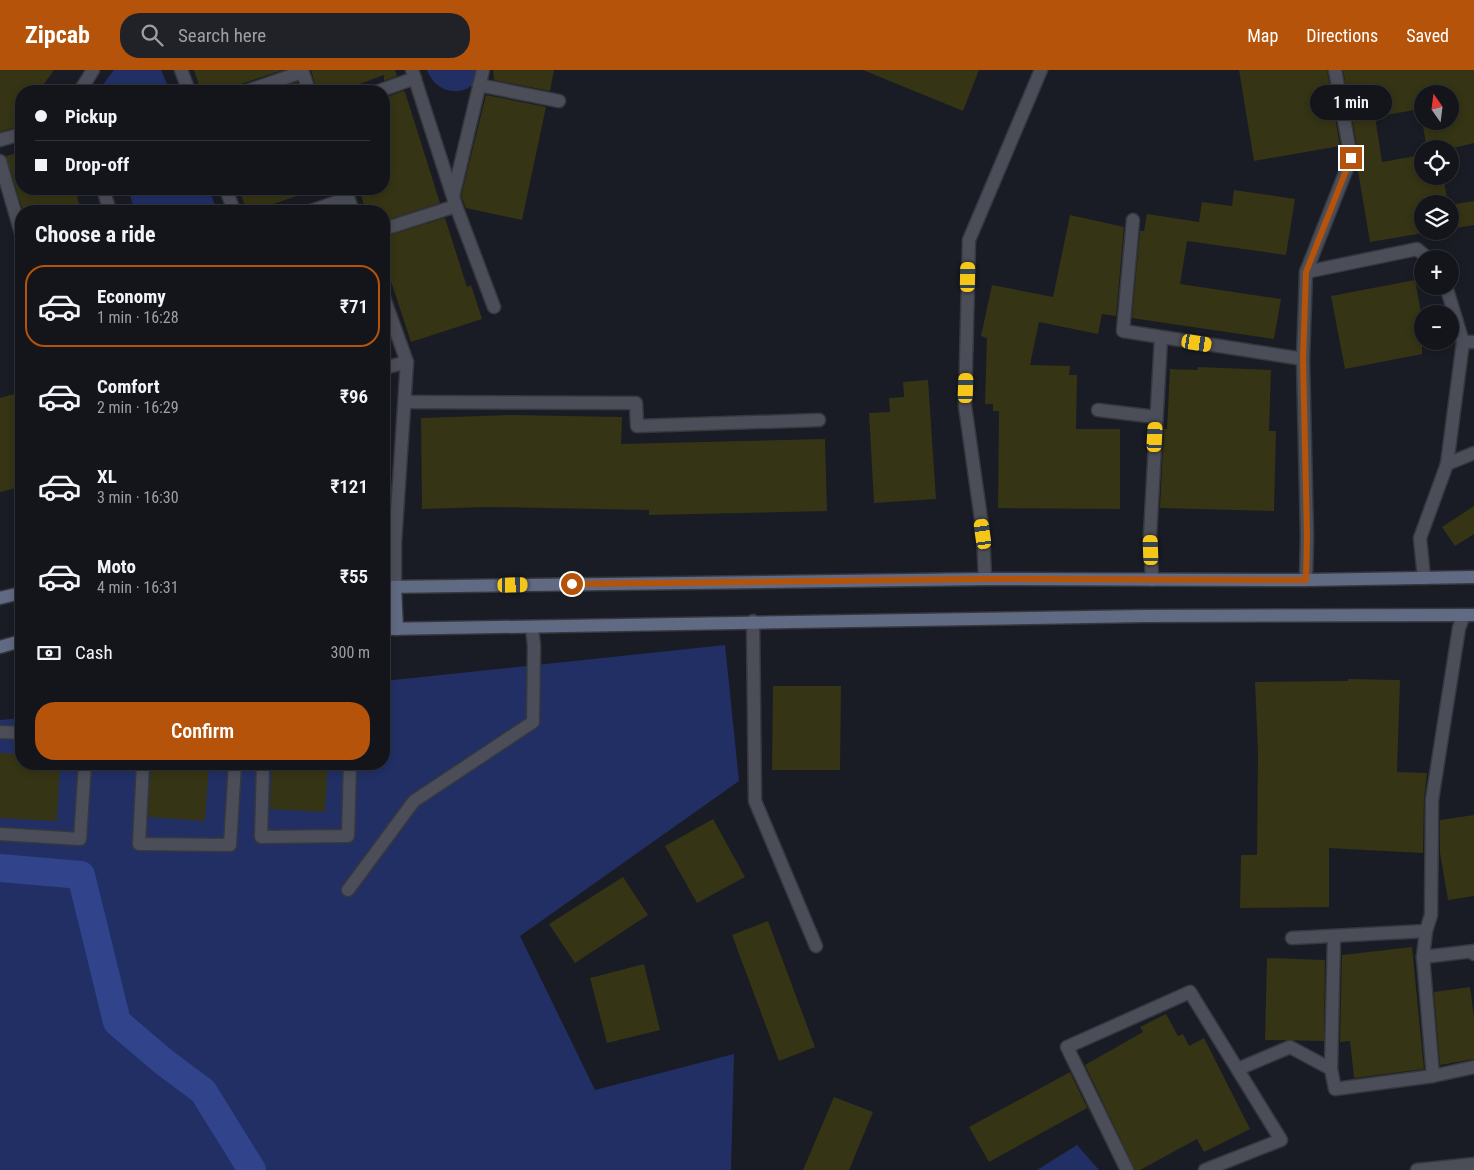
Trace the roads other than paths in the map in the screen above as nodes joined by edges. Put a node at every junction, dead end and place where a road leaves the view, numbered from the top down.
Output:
1 (93, 70) edge
2 (181, 70) edge
3 (482, 70) edge
4 (1041, 70) edge
5 (1335, 70) edge
6 (302, 71) edge
7 (413, 74) edge
8 (84, 85) edge
9 (187, 85) edge
10 (264, 85) edge
11 (307, 85) edge
12 (479, 85) junction
13 (390, 86) edge
14 (559, 101) dead end
15 (15, 136) edge
16 (0, 140) edge
17 (0, 160) edge
18 (342, 195) edge
19 (455, 201) junction
20 (323, 205) edge
21 (15, 211) edge
22 (1133, 220) dead end
23 (390, 227) edge
24 (1418, 250) edge
25 (1306, 272) junction
26 (1450, 295) edge
27 (494, 307) dead end
28 (390, 315) edge
29 (1161, 338) junction
30 (1469, 342) edge
31 (1303, 359) junction
32 (407, 362) junction
33 (390, 366) edge
34 (406, 402) junction
35 (1098, 410) dead end
36 (1156, 417) junction
37 (819, 420) dead end
38 (1474, 453) edge
39 (1447, 464) junction
40 (1474, 577) edge
41 (1424, 578) junction
42 (985, 579) junction
43 (1152, 580) junction
44 (1306, 580) junction
45 (390, 587) edge
46 (15, 594) edge
47 (0, 598) edge
48 (1469, 615) edge
49 (753, 622) junction
50 (532, 628) junction
51 (390, 629) edge
52 (397, 629) junction
53 (15, 643) edge
54 (0, 647) edge
55 (0, 732) edge
56 (15, 733) edge
57 (86, 770) edge
58 (142, 770) edge
59 (235, 770) edge
60 (263, 770) edge
61 (350, 770) edge
62 (0, 834) edge
63 (348, 890) dead end
64 (1426, 931) junction
65 (1334, 936) junction
66 (1292, 938) dead end
67 (816, 946) dead end
68 (1474, 954) edge
69 (1423, 957) junction
70 (1474, 1067) edge
71 (1331, 1069) junction
72 (1238, 1070) junction
73 (1433, 1076) junction
74 (1474, 1164) edge
75 (1127, 1170) edge
76 (1206, 1170) edge
77 (1417, 1170) edge

1 - 8 street
2 - 9 street
3 - 12 street
4 - 42 street
5 - 25 street
6 - 10 street
6 - 11 street
7 - 13 street
7 - 19 street
12 - 14 street
12 - 19 street
15 - 16 street
17 - 21 street
18 - 20 street
19 - 23 street
19 - 27 street
22 - 29 street
24 - 25 street
25 - 31 street
26 - 30 street
28 - 32 street
29 - 31 street
29 - 36 street
30 - 39 street
31 - 44 street
32 - 33 street
32 - 34 street
34 - 37 street
34 - 45 street
35 - 36 street
36 - 43 street
38 - 39 street
39 - 41 street
40 - 41 main road
41 - 44 main road
42 - 43 main road
42 - 45 main road
43 - 44 main road
45 - 52 main road
46 - 47 main road
48 - 49 main road
48 - 64 street
49 - 50 main road
49 - 67 street
50 - 52 main road
50 - 63 street
51 - 52 main road
53 - 54 main road
55 - 56 street
57 - 62 street
58 - 59 street
60 - 61 street
64 - 65 street
64 - 69 street
65 - 66 street
65 - 71 street
68 - 69 street
69 - 73 street
70 - 73 street
71 - 72 street
71 - 73 street
72 - 75 street
72 - 76 street
74 - 77 street

